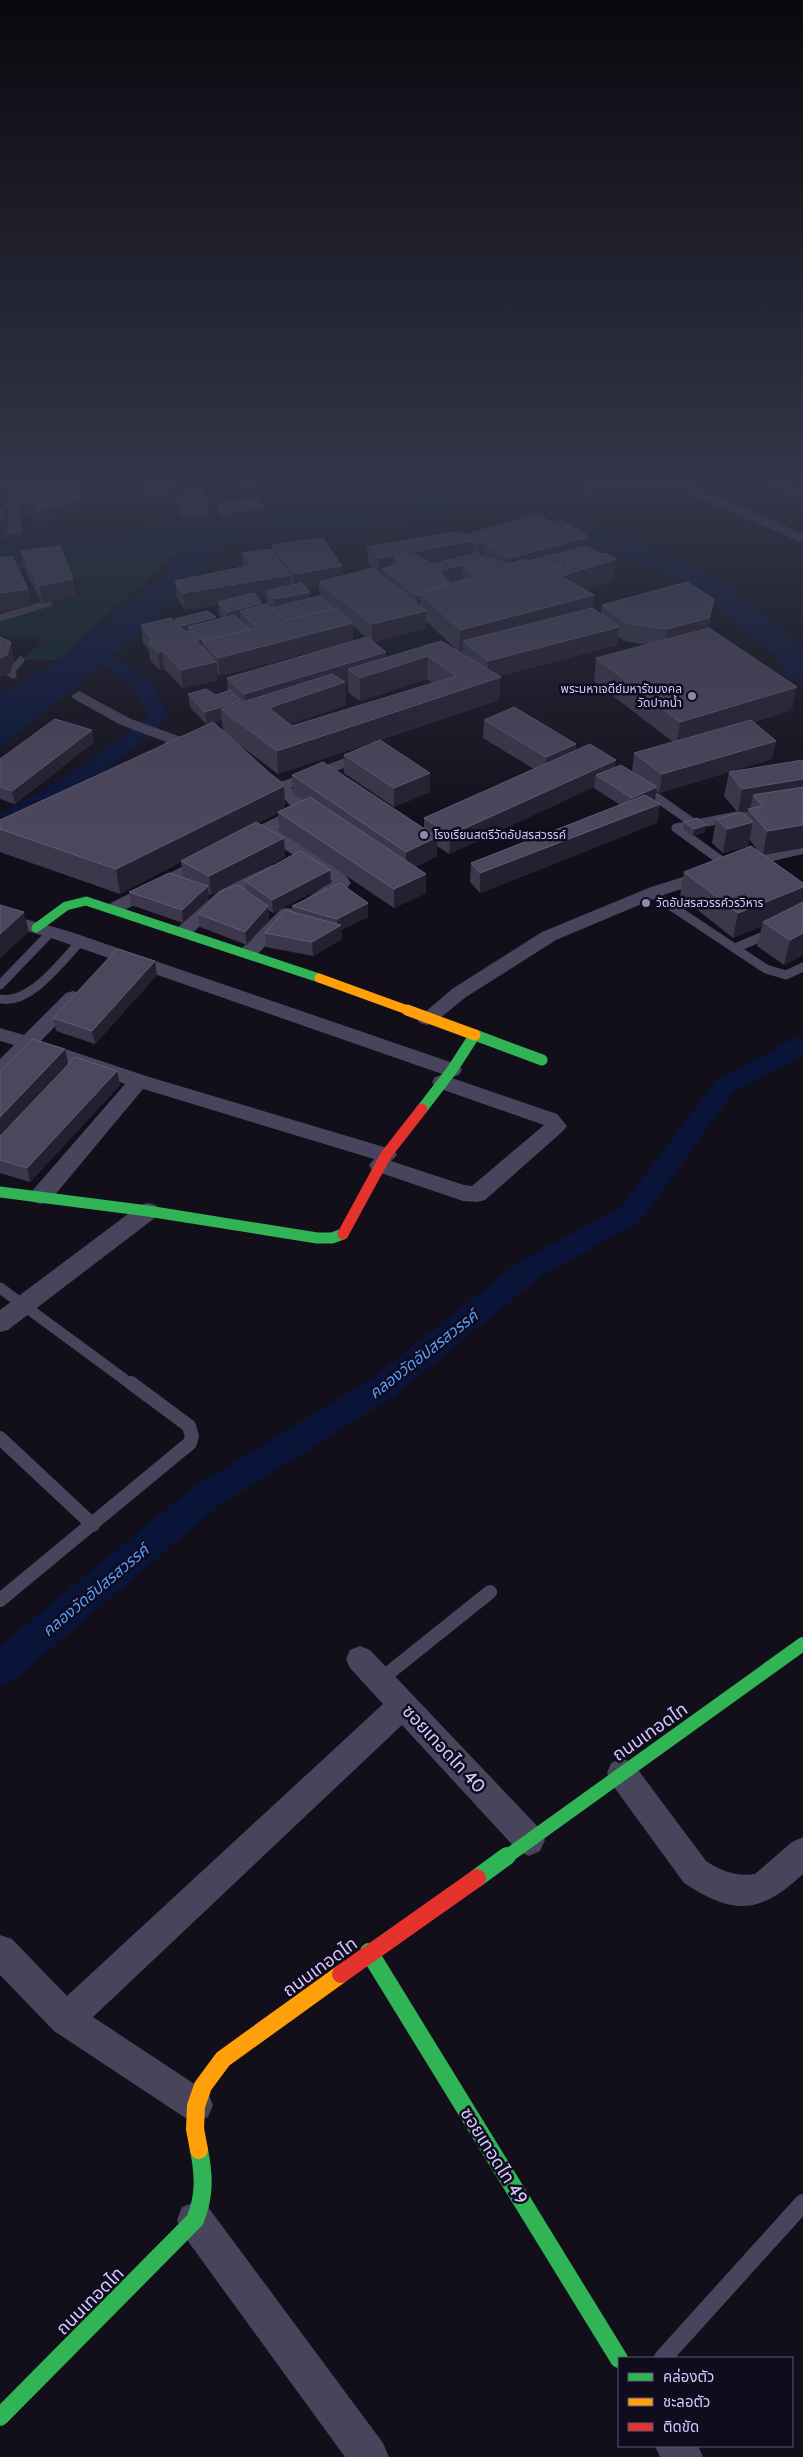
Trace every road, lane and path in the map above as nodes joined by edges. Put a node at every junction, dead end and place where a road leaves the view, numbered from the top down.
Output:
1 (49, 603) edge
2 (0, 618) edge
3 (21, 660) dead end
4 (13, 676) dead end
5 (78, 696) dead end
6 (197, 735) edge
7 (171, 738) junction
8 (365, 755) edge
9 (244, 760) edge
10 (145, 764) edge
11 (280, 787) junction
12 (656, 797) edge
13 (774, 809) edge
14 (693, 823) junction
15 (266, 829) junction
16 (803, 850) edge
17 (302, 855) junction
18 (730, 867) junction
19 (653, 894) junction
20 (113, 908) junction
21 (0, 917) edge
22 (784, 928) edge
23 (44, 930) junction
24 (183, 932) junction
25 (80, 942) junction
26 (735, 948) junction
27 (248, 953) junction
28 (101, 967) junction
29 (803, 967) edge
30 (0, 986) edge
31 (0, 998) edge
32 (426, 1019) junction
33 (0, 1034) edge
34 (474, 1036) junction
35 (29, 1043) junction
36 (542, 1060) dead end
37 (0, 1071) edge
38 (447, 1076) junction
39 (139, 1081) junction
40 (383, 1160) junction
41 (0, 1192) edge
42 (41, 1196) junction
43 (148, 1211) junction
44 (0, 1288) edge
45 (23, 1305) junction
46 (0, 1323) edge
47 (0, 1438) edge
48 (93, 1525) junction
49 (490, 1592) dead end
50 (0, 1600) edge
51 (803, 1644) edge
52 (360, 1659) dead end
53 (380, 1680) junction
54 (403, 1705) junction
55 (622, 1773) junction
56 (529, 1840) junction
57 (803, 1853) edge
58 (0, 1951) edge
59 (370, 1952) junction
60 (66, 2019) junction
61 (196, 2105) junction
62 (803, 2203) edge
63 (195, 2220) junction
64 (618, 2357) edge
65 (665, 2357) edge
66 (0, 2417) edge
67 (369, 2457) edge

1 - 2 lane
3 - 4 lane
5 - 7 street
6 - 7 street
7 - 10 street
8 - 11 lane
9 - 11 street
11 - 15 street
12 - 14 lane
13 - 14 lane
14 - 18 lane
15 - 17 street
15 - 20 street
16 - 18 street
17 - 24 street
17 - 27 street
18 - 19 street
19 - 26 lane
19 - 32 street
20 - 23 street
20 - 24 street
21 - 23 street
22 - 26 lane
23 - 25 street
23 - 30 lane
24 - 27 street
25 - 28 street
25 - 31 lane
26 - 29 lane
27 - 32 street
28 - 35 street
28 - 38 street
32 - 34 street
33 - 35 street
34 - 36 street
34 - 38 street
35 - 37 street
35 - 39 street
38 - 40 street
38 - 40 street
39 - 40 street
39 - 42 street
40 - 43 street
41 - 42 street
42 - 43 street
43 - 45 street
44 - 45 lane
45 - 46 street
45 - 48 lane
47 - 48 lane
48 - 50 lane
49 - 53 lane
51 - 55 street, ถนนเทอดไท
52 - 53 street, ซอยเทอดไท 40
53 - 54 street, ซอยเทอดไท 40
54 - 56 street, ซอยเทอดไท 40
54 - 60 street
55 - 56 street, ถนนเทอดไท
55 - 57 street
56 - 59 street, ถนนเทอดไท
58 - 60 street
59 - 61 street, ถนนเทอดไท
59 - 64 street, ซอยเทอดไท 49
60 - 61 street
61 - 63 street, ถนนเทอดไท
62 - 65 lane
63 - 66 street, ถนนเทอดไท
63 - 67 street

